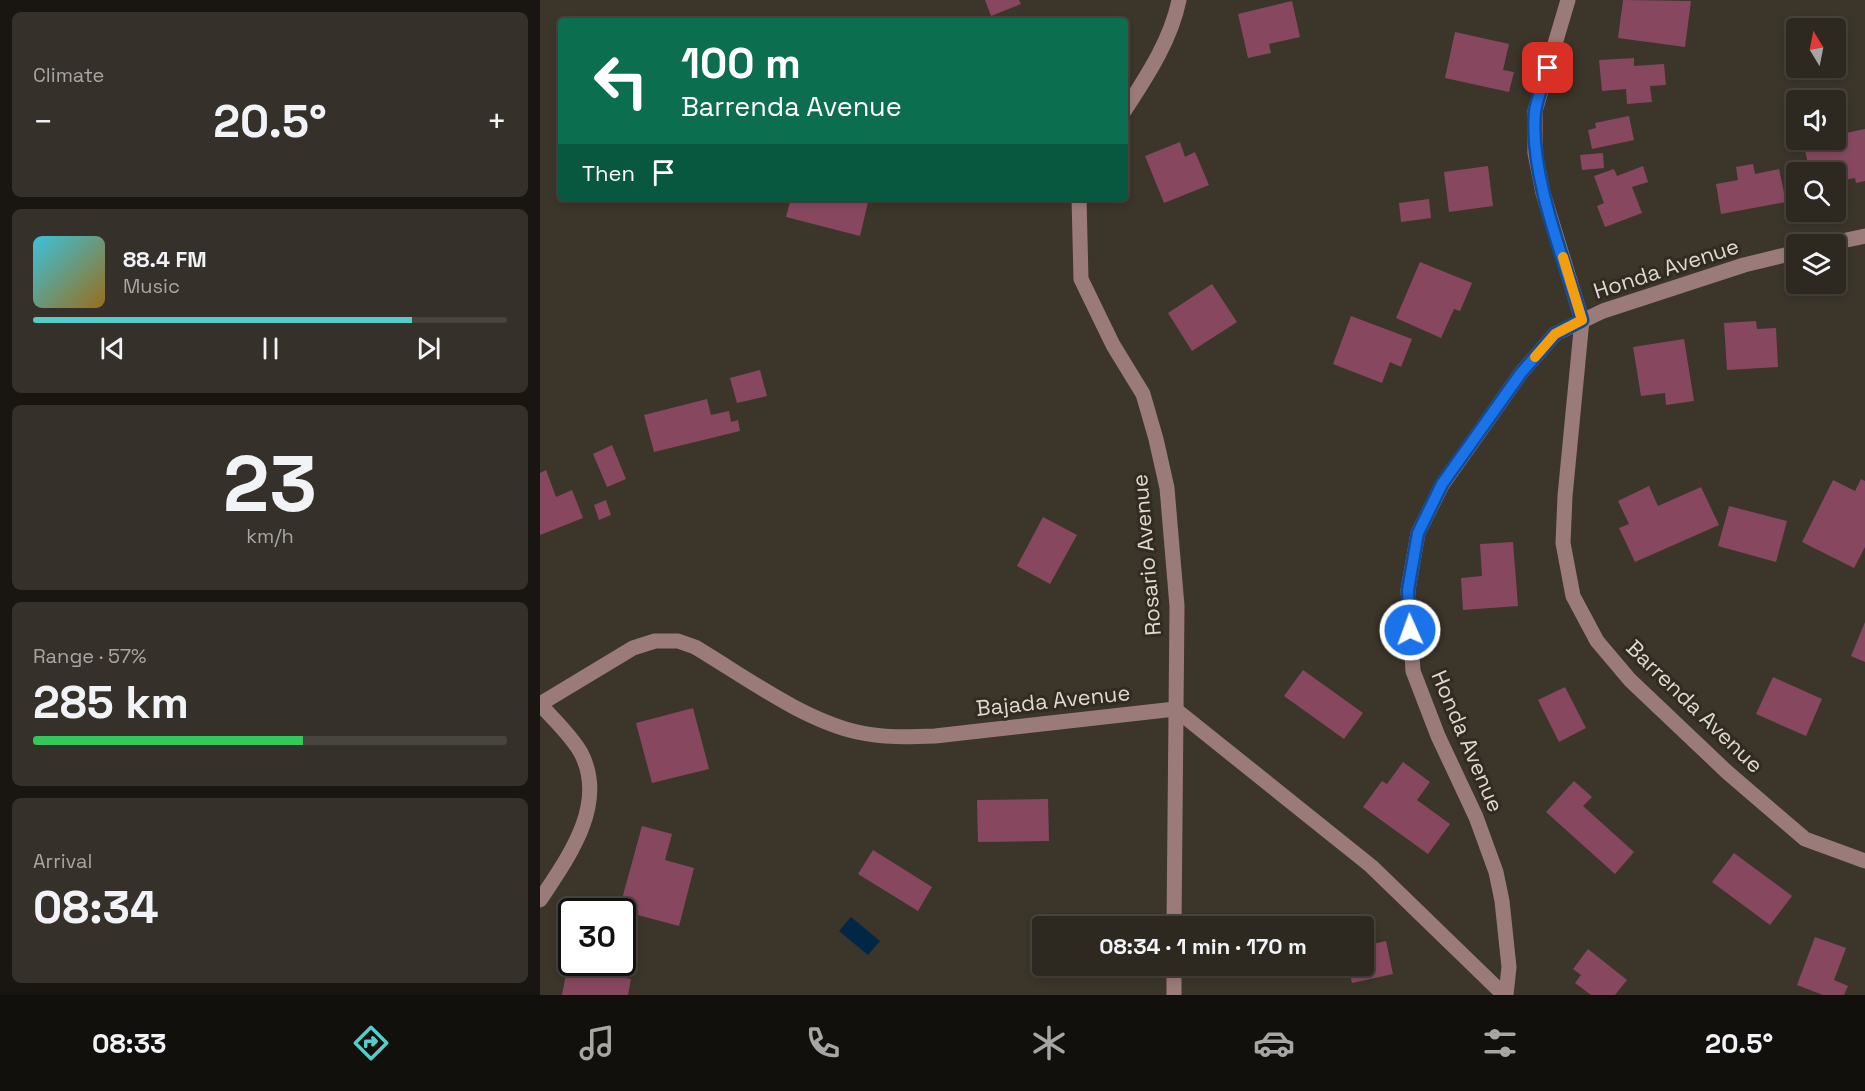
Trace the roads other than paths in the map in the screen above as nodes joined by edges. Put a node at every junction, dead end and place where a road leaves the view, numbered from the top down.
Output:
1 (1179, 0) edge
2 (1568, 0) edge
3 (1128, 105) edge
4 (1079, 201) edge
5 (1865, 236) edge
6 (1846, 240) edge
7 (1786, 255) edge
8 (1582, 320) junction
9 (540, 704) edge
10 (1176, 709) junction
11 (1865, 861) edge
12 (540, 900) edge
13 (1174, 916) edge
14 (1174, 976) edge
15 (1174, 995) edge
16 (1505, 995) edge

1 - 3 street
2 - 8 street, Barrenda Avenue
4 - 10 street, Rosario Avenue
5 - 6 street
7 - 8 street, Honda Avenue
8 - 11 street, Barrenda Avenue
8 - 16 street, Honda Avenue
9 - 10 street, Bajada Avenue
9 - 12 street
10 - 13 street, Rosario Avenue
10 - 16 street
14 - 15 street

